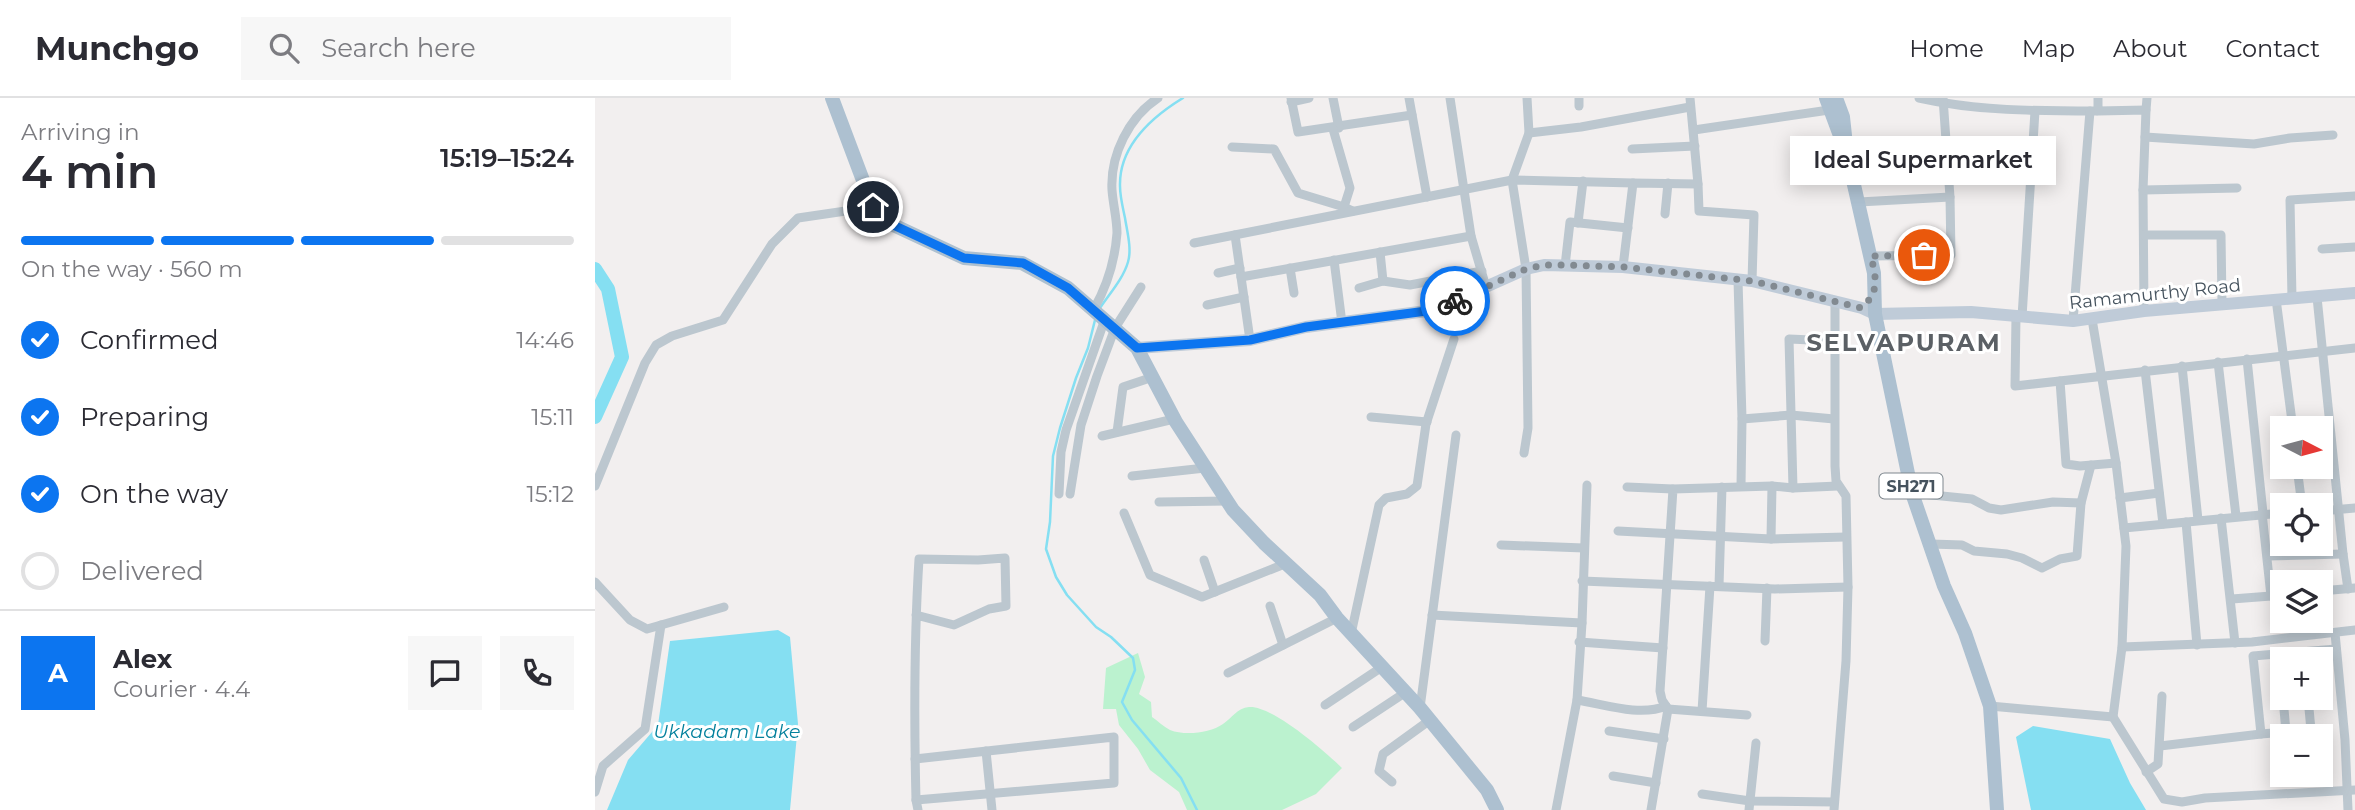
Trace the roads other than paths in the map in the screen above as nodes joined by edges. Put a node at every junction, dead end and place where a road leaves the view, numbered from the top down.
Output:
1 (832, 98) edge
2 (1158, 98) edge
3 (1309, 98) edge
4 (1333, 98) edge
5 (1409, 98) edge
6 (1450, 98) edge
7 (1527, 98) edge
8 (1919, 98) edge
9 (2098, 98) edge
10 (2147, 98) edge
11 (1291, 100) edge
12 (1942, 101) edge
13 (1690, 102) edge
14 (1831, 102) edge
15 (2005, 103) edge
16 (2146, 110) junction
17 (2035, 111) junction
18 (2094, 111) junction
19 (1412, 114) junction
20 (1336, 128) junction
21 (1693, 130) junction
22 (1528, 133) junction
23 (2333, 135) dead end
24 (2145, 137) junction
25 (1695, 146) junction
26 (1232, 147) dead end
27 (1632, 149) dead end
28 (1512, 180) junction
29 (1583, 181) junction
30 (1633, 183) junction
31 (1668, 183) junction
32 (1698, 184) junction
33 (2237, 188) dead end
34 (1464, 189) junction
35 (2143, 190) junction
36 (2355, 196) edge
37 (1427, 197) junction
38 (1950, 197) junction
39 (1859, 202) junction
40 (873, 207) junction
41 (1349, 209) junction
42 (1665, 214) dead end
43 (1578, 223) junction
44 (1628, 228) junction
45 (1235, 235) junction
46 (2144, 235) junction
47 (1471, 236) junction
48 (1194, 243) dead end
49 (2355, 247) edge
50 (2322, 249) dead end
51 (1380, 252) junction
52 (1871, 256) junction
53 (1334, 260) junction
54 (1565, 265) junction
55 (1623, 267) junction
56 (1290, 268) junction
57 (1526, 269) junction
58 (1482, 271) junction
59 (1240, 272) junction
60 (1218, 273) dead end
61 (1738, 280) junction
62 (1384, 281) junction
63 (1752, 281) junction
64 (1486, 286) junction
65 (1141, 287) dead end
66 (1359, 288) dead end
67 (1294, 293) dead end
68 (2355, 293) edge
69 (1244, 297) junction
70 (2317, 297) junction
71 (2292, 298) junction
72 (2276, 299) junction
73 (1835, 301) junction
74 (2222, 303) junction
75 (1207, 305) dead end
76 (1868, 311) junction
77 (2144, 311) junction
78 (2019, 317) junction
79 (1104, 318) junction
80 (2092, 319) junction
81 (2073, 321) junction
82 (1342, 323) junction
83 (1454, 339) dead end
84 (1250, 340) junction
85 (1834, 341) junction
86 (1137, 348) junction
87 (2355, 348) edge
88 (2322, 352) junction
89 (2284, 355) junction
90 (2247, 359) junction
91 (2218, 362) junction
92 (2182, 366) junction
93 (2145, 370) junction
94 (1153, 377) junction
95 (2101, 377) junction
96 (2060, 381) junction
97 (1791, 415) junction
98 (2291, 416) edge
99 (1371, 417) dead end
100 (1174, 419) junction
101 (1742, 419) junction
102 (1834, 419) junction
103 (1427, 422) junction
104 (1117, 432) junction
105 (1456, 435) dead end
106 (1102, 436) dead end
107 (1524, 453) dead end
108 (2116, 463) junction
109 (2091, 465) junction
110 (1205, 468) junction
111 (1132, 476) dead end
112 (1587, 485) dead end
113 (1772, 485) junction
114 (595, 486) edge
115 (1741, 486) junction
116 (1838, 486) junction
117 (1627, 487) dead end
118 (1722, 487) junction
119 (1793, 488) junction
120 (1673, 489) junction
121 (1912, 493) junction
122 (2159, 493) junction
123 (1070, 494) dead end
124 (1059, 495) dead end
125 (2120, 498) junction
126 (1228, 501) junction
127 (1159, 502) dead end
128 (2081, 503) junction
129 (2355, 508) edge
130 (2340, 509) junction
131 (2333, 510) edge
132 (1123, 513) dead end
133 (2263, 513) junction
134 (2270, 513) edge
135 (2236, 516) junction
136 (2221, 518) junction
137 (2198, 520) junction
138 (2186, 522) junction
139 (2163, 524) junction
140 (2124, 528) junction
141 (1618, 530) dead end
142 (1670, 535) junction
143 (1846, 537) junction
144 (1721, 538) junction
145 (1771, 539) junction
146 (1931, 544) junction
147 (1501, 545) dead end
148 (1584, 548) junction
149 (2343, 554) junction
150 (2268, 556) junction
151 (1203, 560) dead end
152 (1287, 563) junction
153 (1582, 581) junction
154 (595, 582) edge
155 (2270, 583) edge
156 (1669, 584) junction
157 (1714, 586) junction
158 (1848, 587) junction
159 (1767, 588) junction
160 (2351, 589) edge
161 (2333, 591) edge
162 (1215, 592) junction
163 (2270, 596) edge
164 (2232, 599) junction
165 (1270, 606) dead end
166 (724, 607) dead end
167 (916, 615) junction
168 (1432, 615) junction
169 (1337, 618) junction
170 (1582, 623) junction
171 (661, 625) junction
172 (2355, 630) edge
173 (2335, 633) junction
174 (1351, 634) junction
175 (1765, 641) dead end
176 (1579, 642) junction
177 (2252, 642) junction
178 (2235, 643) junction
179 (1283, 645) junction
180 (2197, 645) junction
181 (2122, 647) junction
182 (1663, 648) junction
183 (2336, 649) junction
184 (2333, 650) edge
185 (2270, 654) edge
186 (2253, 656) junction
187 (1382, 667) junction
188 (1228, 673) dead end
189 (1406, 692) junction
190 (2162, 696) dead end
191 (1577, 700) junction
192 (1325, 705) dead end
193 (1990, 706) junction
194 (1667, 707) junction
195 (1420, 708) junction
196 (1702, 711) junction
197 (1747, 715) dead end
198 (2113, 717) junction
199 (1430, 720) junction
200 (1353, 727) dead end
201 (1609, 731) dead end
202 (2270, 733) edge
203 (2261, 734) junction
204 (1664, 739) junction
205 (2350, 740) edge
206 (1756, 743) dead end
207 (2160, 746) junction
208 (986, 751) junction
209 (915, 759) junction
210 (2146, 772) junction
211 (1613, 776) dead end
212 (1392, 782) dead end
213 (1656, 783) junction
214 (2351, 791) edge
215 (595, 792) edge
216 (991, 794) junction
217 (1702, 794) dead end
218 (917, 805) edge
219 (1749, 806) edge
220 (1834, 806) edge
221 (992, 810) edge
222 (1497, 810) edge
223 (1556, 810) edge
224 (1651, 810) edge
225 (1997, 810) edge
226 (2348, 810) edge

1 - 40 main road
2 - 79 street
3 - 11 street
4 - 20 street
5 - 19 street
6 - 34 street
7 - 22 street
8 - 12 street
9 - 18 street
10 - 16 street
11 - 20 street
12 - 15 street
12 - 38 street
13 - 21 street
13 - 22 street
14 - 21 street
14 - 39 main road, SH271
15 - 17 street
16 - 18 street
16 - 24 street
17 - 18 street
17 - 78 street
18 - 81 street
19 - 20 street
19 - 37 street
20 - 41 street
21 - 25 street
22 - 28 street
23 - 24 street
24 - 35 street
25 - 27 street
25 - 32 street
26 - 41 street
28 - 29 street
28 - 34 street
28 - 57 street
29 - 30 street
29 - 43 street
30 - 31 street
30 - 44 street
31 - 32 street
31 - 42 street
32 - 63 street
33 - 35 street
34 - 37 street
34 - 47 street
35 - 46 street
36 - 71 street
37 - 41 street
38 - 39 street
38 - 52 street
39 - 52 main road, SH271
40 - 79 main road
40 - 114 street
41 - 45 street
43 - 44 street
43 - 54 street
44 - 55 street
45 - 48 street
45 - 59 street
46 - 74 street
46 - 77 street
47 - 51 street
47 - 58 street
49 - 50 street
51 - 53 street
51 - 62 street
52 - 76 main road, SH271
53 - 56 street
53 - 82 street
54 - 55 main road, Ramamurthy Road
54 - 57 main road, Ramamurthy Road
55 - 61 main road, Ramamurthy Road
56 - 59 street
56 - 67 street
57 - 64 main road, Ramamurthy Road
57 - 107 street
58 - 62 street
58 - 64 street
59 - 60 street
59 - 69 street
61 - 63 main road, Ramamurthy Road
61 - 101 street
62 - 66 street
63 - 73 main road, Ramamurthy Road
64 - 82 main road, Ramamurthy Road
65 - 79 street
68 - 70 main road, Ramamurthy Road
69 - 75 street
69 - 84 street
70 - 71 main road, Ramamurthy Road
70 - 88 street
71 - 72 main road, Ramamurthy Road
72 - 74 main road, Ramamurthy Road
72 - 89 street
73 - 76 main road, Ramamurthy Road
73 - 85 street
74 - 77 main road, Ramamurthy Road
76 - 78 main road, Ramamurthy Road
76 - 121 main road, SH271
77 - 80 main road, Ramamurthy Road
78 - 81 main road, Ramamurthy Road
78 - 96 street
79 - 86 main road
79 - 123 street
79 - 124 street
80 - 81 main road, Ramamurthy Road
80 - 95 street
82 - 84 main road, Ramamurthy Road
83 - 103 street
84 - 86 main road, Ramamurthy Road
85 - 97 street
85 - 102 street
86 - 94 main road
87 - 88 street
88 - 89 street
88 - 130 street
89 - 90 street
89 - 98 street
90 - 91 street
90 - 133 street
91 - 92 street
91 - 135 street
92 - 93 street
92 - 137 street
93 - 95 street
93 - 122 street
94 - 100 main road
94 - 104 street
95 - 96 street
95 - 108 street
96 - 109 street
97 - 101 street
97 - 102 street
97 - 119 street
99 - 103 street
100 - 104 street
100 - 110 main road
101 - 115 street
102 - 116 street
103 - 174 street
104 - 106 street
105 - 168 street
108 - 109 street
108 - 125 street
109 - 128 street
110 - 111 street
110 - 126 main road
112 - 148 street
113 - 115 street
113 - 119 street
113 - 145 street
115 - 118 street
116 - 119 street
116 - 143 street
117 - 120 street
118 - 120 street
118 - 144 street
120 - 142 street
121 - 128 street
121 - 146 main road, SH271
122 - 125 street
122 - 139 street
125 - 140 street
126 - 127 street
126 - 152 main road
128 - 146 street
129 - 130 street
130 - 131 street
130 - 149 street
132 - 162 street
133 - 134 street
133 - 135 street
133 - 150 street
135 - 136 street
136 - 137 street
136 - 164 street
137 - 138 street
138 - 139 street
138 - 180 street
139 - 140 street
140 - 181 street
141 - 142 street
142 - 144 street
142 - 156 street
143 - 145 street
143 - 158 street
144 - 145 street
144 - 157 street
146 - 193 main road, SH271
147 - 148 street
148 - 153 street
149 - 150 street
149 - 160 street
150 - 155 street
151 - 162 street
152 - 162 street
152 - 169 main road
153 - 156 street
153 - 170 street
154 - 171 street
156 - 157 street
156 - 182 street
157 - 159 street
157 - 196 street
158 - 159 street
158 - 220 street
159 - 175 street
160 - 161 street
163 - 164 street
164 - 178 street
165 - 179 street
166 - 171 street
167 - 167 street
167 - 209 street
168 - 170 street
168 - 195 street
169 - 174 main road
169 - 179 street
170 - 176 street
171 - 215 street
172 - 173 street
173 - 177 street
173 - 183 street
174 - 187 main road
176 - 182 street
176 - 191 street
177 - 178 street
177 - 186 street
178 - 180 street
179 - 188 street
180 - 181 street
181 - 198 street
182 - 194 street
183 - 184 street
183 - 205 street
185 - 186 street
186 - 203 street
187 - 189 main road
187 - 192 street
189 - 195 main road
189 - 200 street
190 - 207 street
191 - 194 street
191 - 223 street
193 - 198 street
193 - 225 main road, SH271
194 - 196 street
194 - 204 street
195 - 199 main road
196 - 197 street
198 - 210 street
199 - 212 street
199 - 222 main road
201 - 204 street
202 - 203 street
203 - 207 street
204 - 213 street
205 - 214 street
206 - 219 street
207 - 210 street
208 - 209 street
208 - 216 street
208 - 216 street
209 - 218 street
210 - 214 street
211 - 213 street
213 - 224 street
214 - 226 street
216 - 218 street
216 - 221 street
217 - 219 street
219 - 220 street

